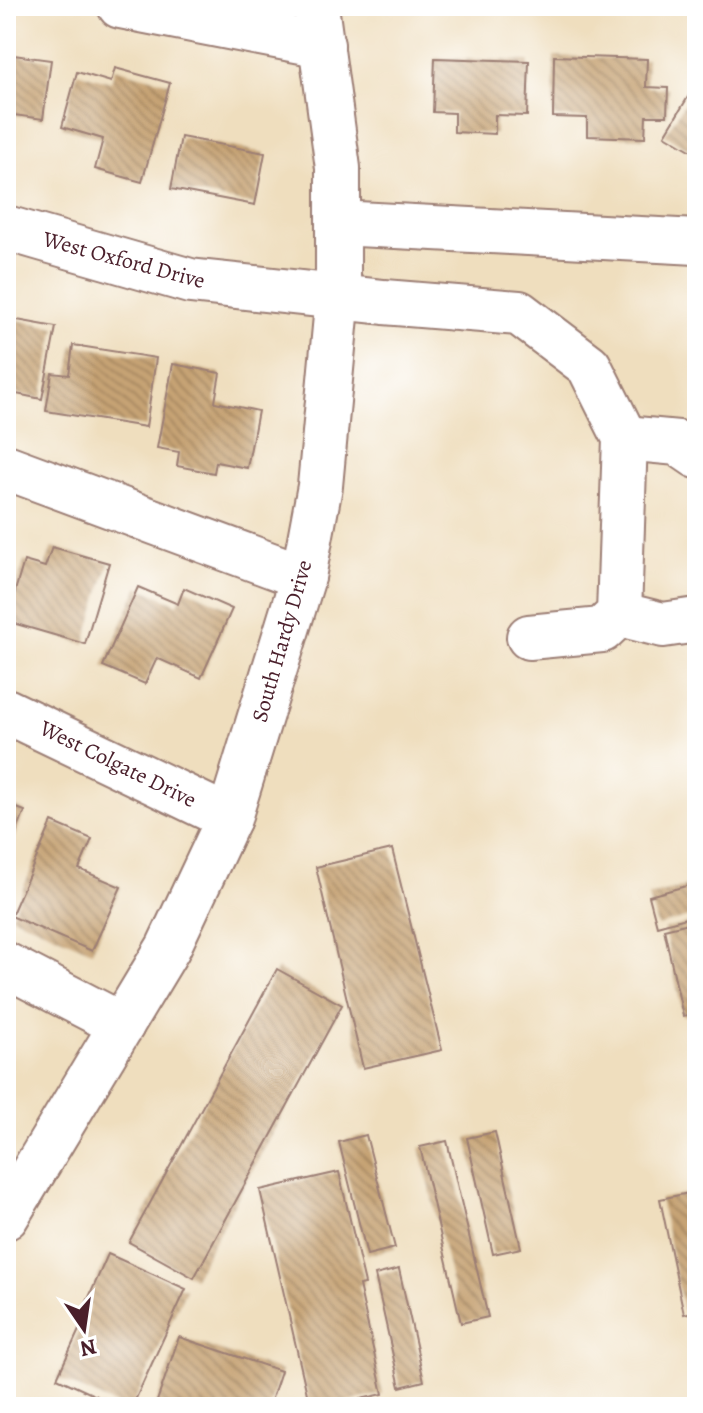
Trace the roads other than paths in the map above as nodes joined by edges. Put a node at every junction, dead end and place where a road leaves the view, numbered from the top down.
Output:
1 (120, 6) edge
2 (319, 26) edge
3 (338, 223) junction
4 (6, 228) edge
5 (697, 242) edge
6 (338, 295) junction
7 (625, 438) junction
8 (697, 456) edge
9 (6, 467) edge
10 (303, 577) junction
11 (619, 614) junction
12 (697, 620) edge
13 (529, 637) dead end
14 (6, 711) edge
15 (229, 818) junction
16 (6, 965) edge
17 (122, 1025) junction
18 (6, 1217) edge

1 - 2 street
2 - 3 street, South Hardy Drive
3 - 5 street
3 - 6 street, South Hardy Drive
4 - 6 street, West Oxford Drive
6 - 7 street, West Oxford Drive
6 - 10 street, South Hardy Drive
7 - 8 street
7 - 11 street
9 - 10 street
10 - 15 street, South Hardy Drive
11 - 12 street
11 - 13 street
14 - 15 street, West Colgate Drive
15 - 17 street, South Hardy Drive
16 - 17 street
17 - 18 street, South Hardy Drive

